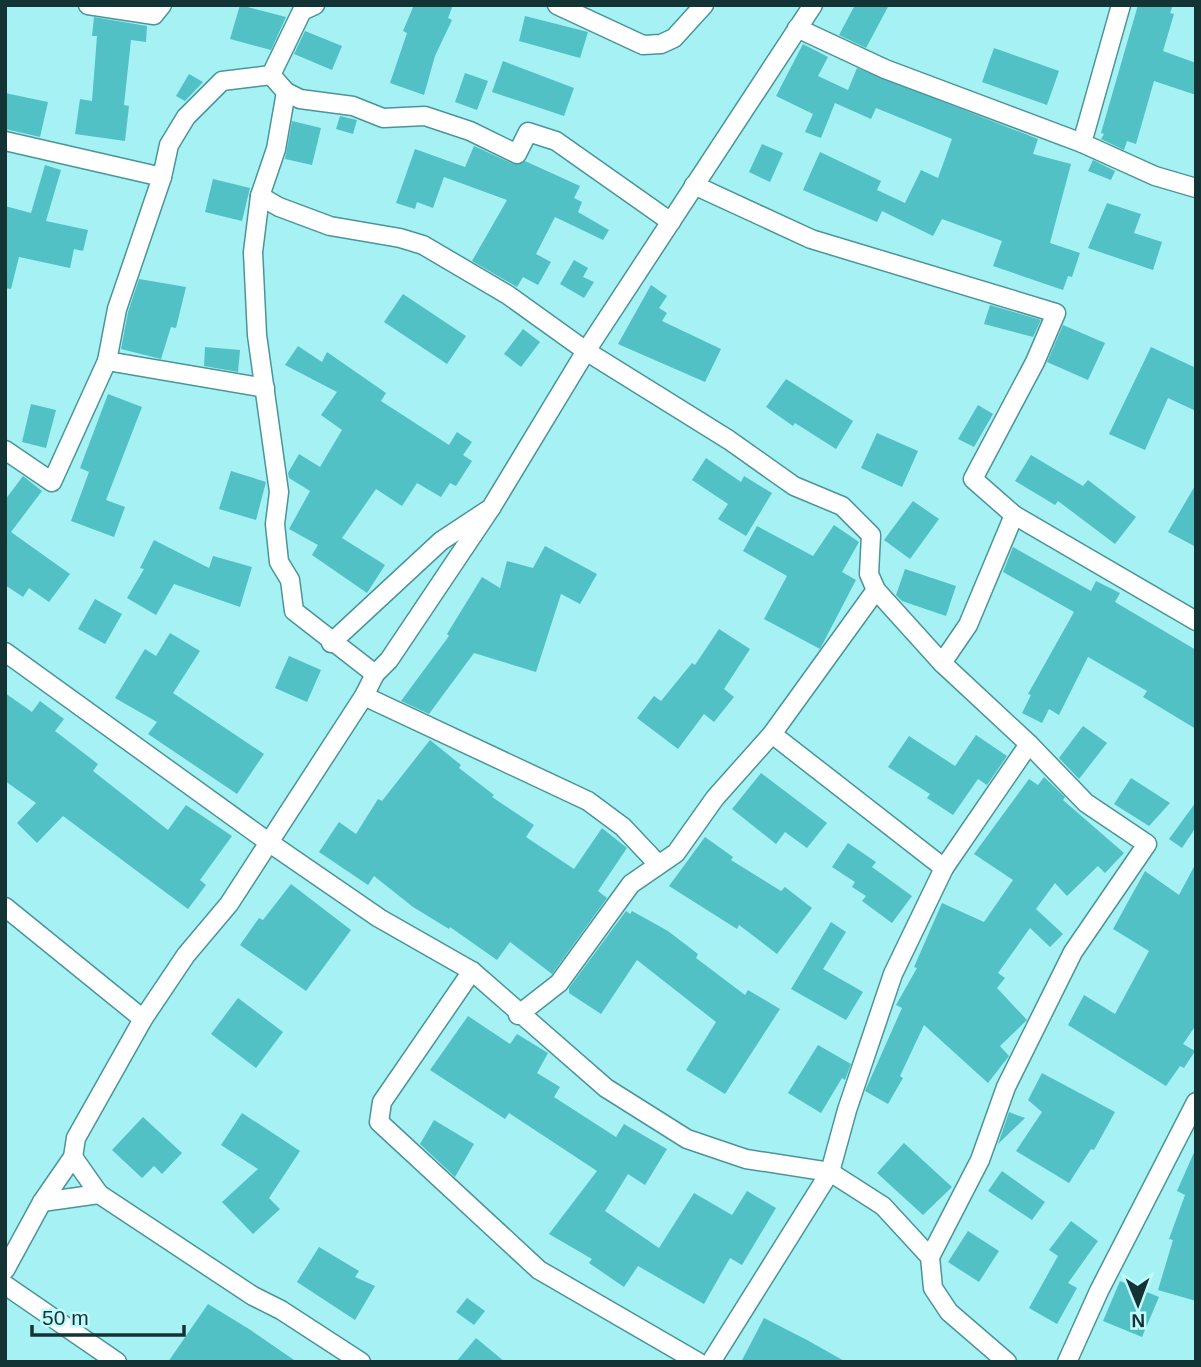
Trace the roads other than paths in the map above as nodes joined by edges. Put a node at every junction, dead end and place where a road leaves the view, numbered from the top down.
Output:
1 (88, 5) edge
2 (162, 5) edge
3 (558, 5) edge
4 (704, 5) edge
5 (1121, 5) edge
6 (302, 7) edge
7 (809, 7) edge
8 (797, 28) junction
9 (271, 75) junction
10 (286, 92) junction
11 (5, 141) edge
12 (1082, 143) junction
13 (162, 177) junction
14 (694, 185) junction
15 (1196, 188) edge
16 (260, 196) junction
17 (671, 222) junction
18 (586, 351) junction
19 (107, 361) junction
20 (265, 388) junction
21 (5, 450) edge
22 (491, 508) junction
23 (1014, 516) junction
24 (876, 590) junction
25 (1196, 621) edge
26 (331, 643) junction
27 (5, 652) edge
28 (942, 663) junction
29 (375, 674) junction
30 (364, 696) junction
31 (772, 734) junction
32 (1029, 744) junction
33 (267, 842) junction
34 (657, 863) junction
35 (944, 868) junction
36 (5, 907) edge
37 (471, 971) junction
38 (518, 1015) junction
39 (143, 1019) junction
40 (1196, 1102) edge
41 (73, 1157) junction
42 (830, 1172) junction
43 (99, 1194) junction
44 (42, 1202) junction
45 (930, 1257) junction
46 (5, 1270) edge
47 (5, 1285) edge
48 (117, 1362) edge
49 (361, 1362) edge
50 (698, 1362) edge
51 (711, 1362) edge
52 (1007, 1362) edge
53 (1067, 1362) edge

1 - 2 street
3 - 4 street
5 - 12 street
6 - 9 street
7 - 8 street
8 - 12 street
8 - 14 street
9 - 10 street
9 - 13 street
10 - 16 street
10 - 17 street
11 - 13 street
12 - 15 street
13 - 19 street
14 - 17 street
14 - 23 street
16 - 18 street
16 - 20 street
17 - 18 street
18 - 22 street
18 - 24 street
19 - 20 street
19 - 21 street
20 - 26 street
22 - 26 street
22 - 29 street
23 - 25 street
23 - 28 street
24 - 28 street
24 - 31 street
26 - 29 street
27 - 33 street
28 - 32 street
29 - 30 street
30 - 33 street
30 - 34 street
31 - 34 street
31 - 35 street
32 - 35 street
32 - 45 street
33 - 37 street
33 - 39 street
34 - 38 street
35 - 42 street
36 - 39 street
37 - 38 street
37 - 50 street
38 - 42 street
39 - 41 street
40 - 53 street
41 - 43 street
41 - 44 street
42 - 45 street
42 - 51 street
43 - 44 street
43 - 49 street
44 - 46 street
45 - 52 street
47 - 48 street

